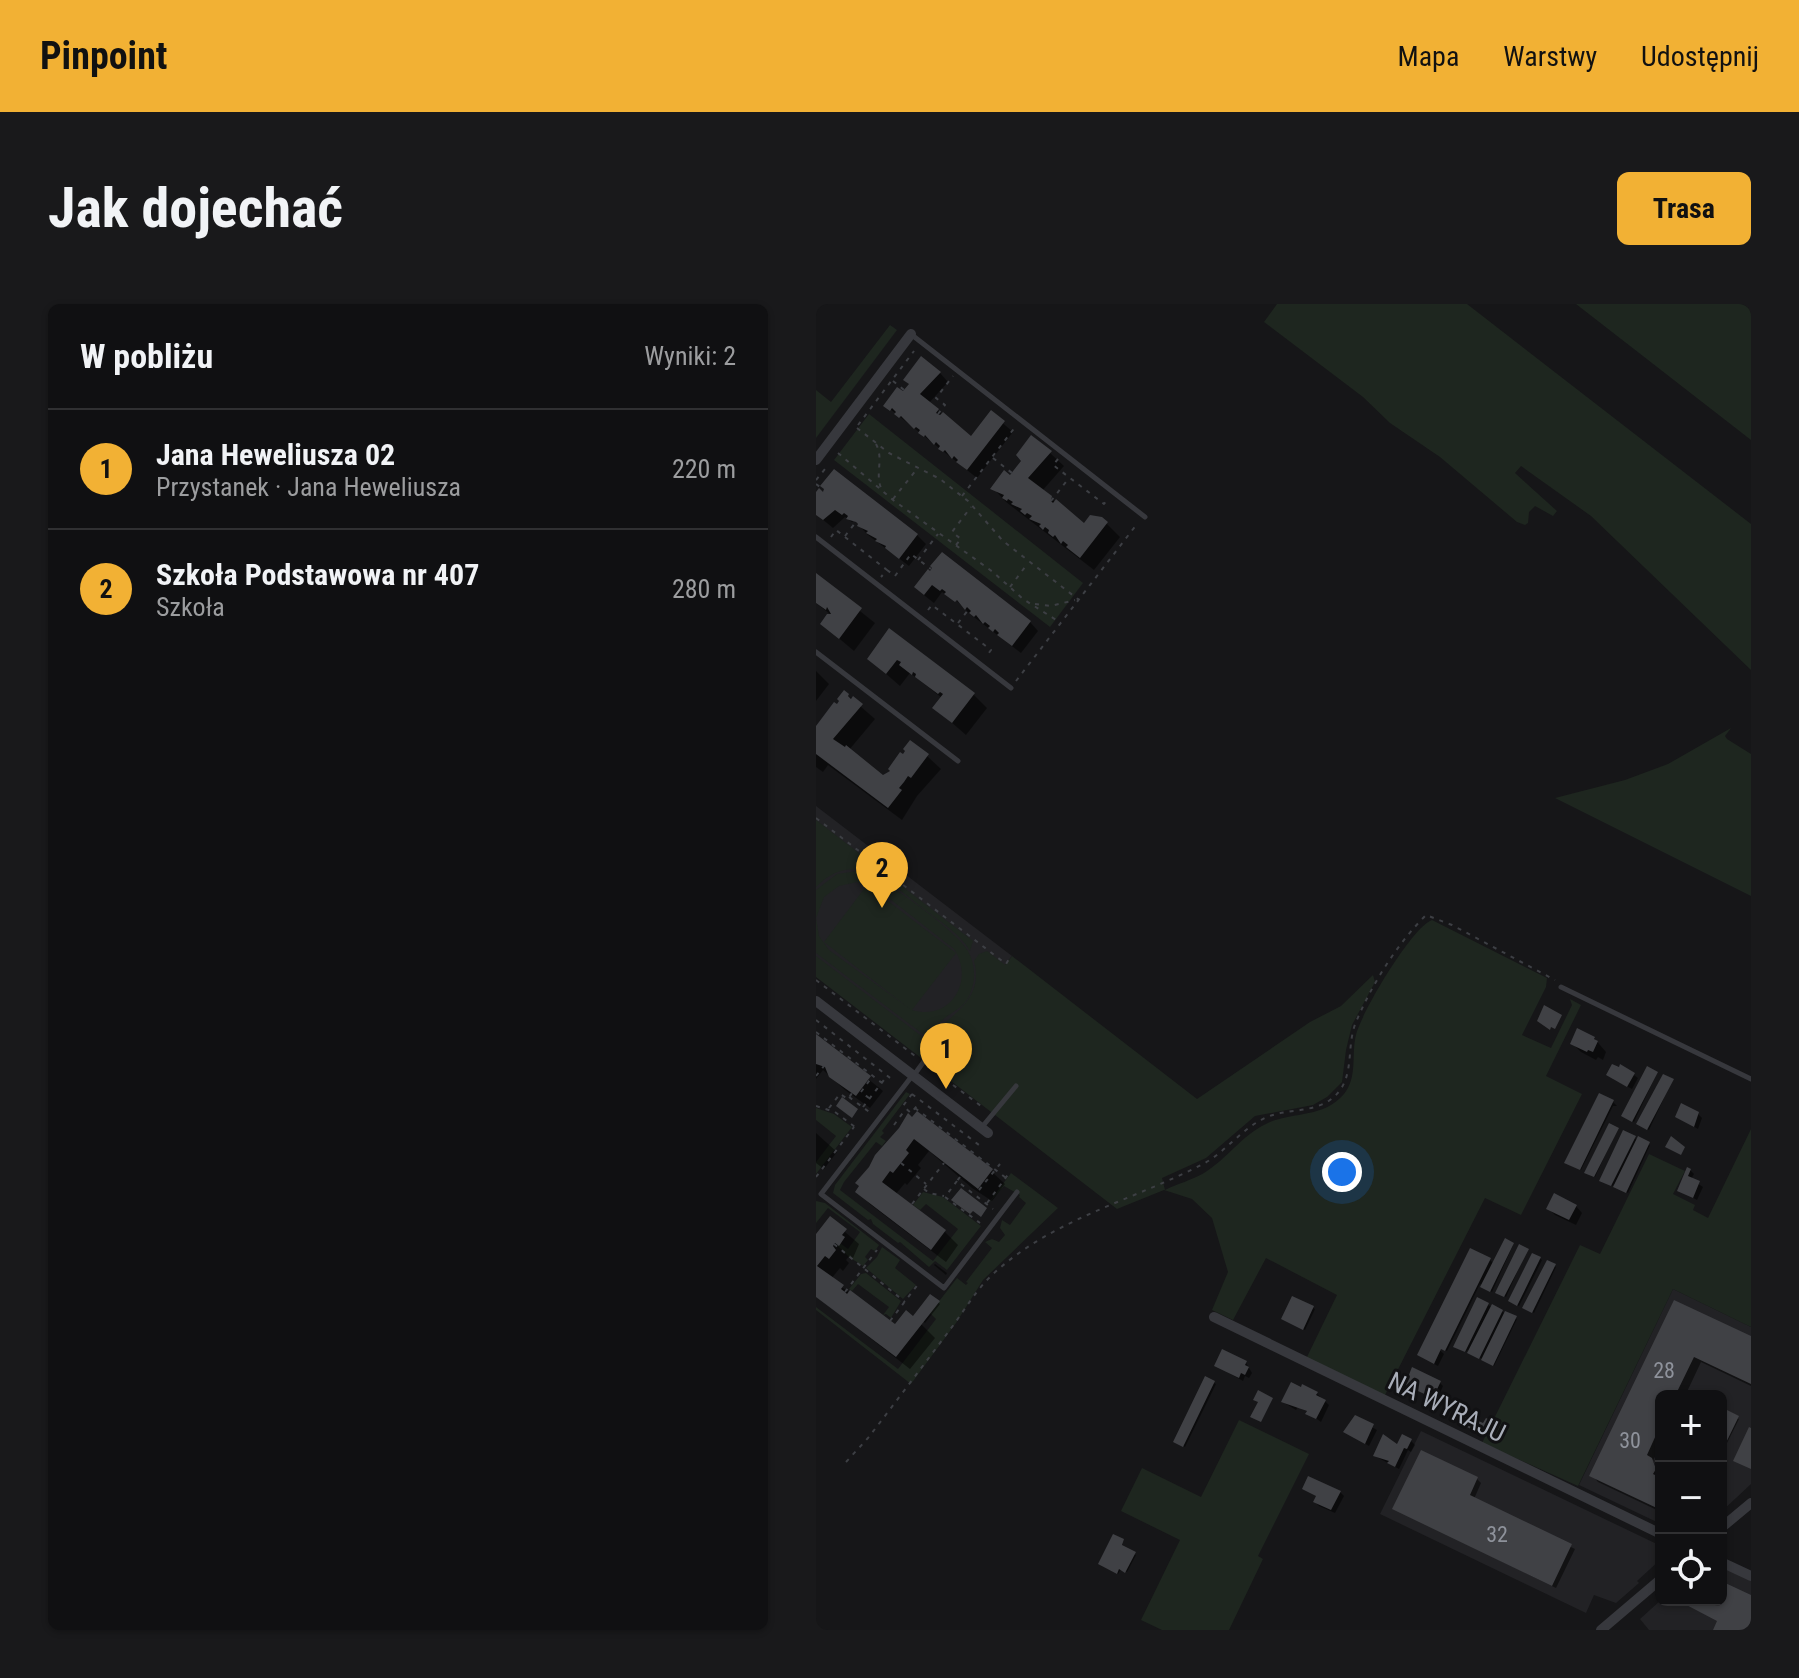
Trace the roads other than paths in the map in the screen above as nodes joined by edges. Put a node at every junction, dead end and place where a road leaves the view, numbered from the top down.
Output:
1 (911, 334) joint
2 (816, 460) edge
3 (1145, 516) road end
4 (816, 537) edge
5 (816, 652) edge
6 (1011, 688) road end
7 (958, 761) dead end
8 (1561, 987) road end
9 (816, 1001) edge
10 (924, 1062) road end
11 (913, 1075) junction
12 (1751, 1079) edge
13 (1016, 1086) dead end
14 (985, 1130) joint
15 (1017, 1192) dead end
16 (1214, 1317) dead end
17 (1751, 1503) edge
18 (1727, 1523) edge
19 (1655, 1531) edge
20 (1727, 1565) edge
21 (1751, 1576) edge
22 (1655, 1584) edge
23 (1601, 1630) edge

1 - 2 street
1 - 3 lane
4 - 6 lane
5 - 7 lane
8 - 12 lane
9 - 11 street
10 - 11 lane
11 - 14 street
11 - 15 lane
13 - 14 lane
16 - 19 street, NA WYRAJU
17 - 18 street
20 - 21 street
22 - 23 street

